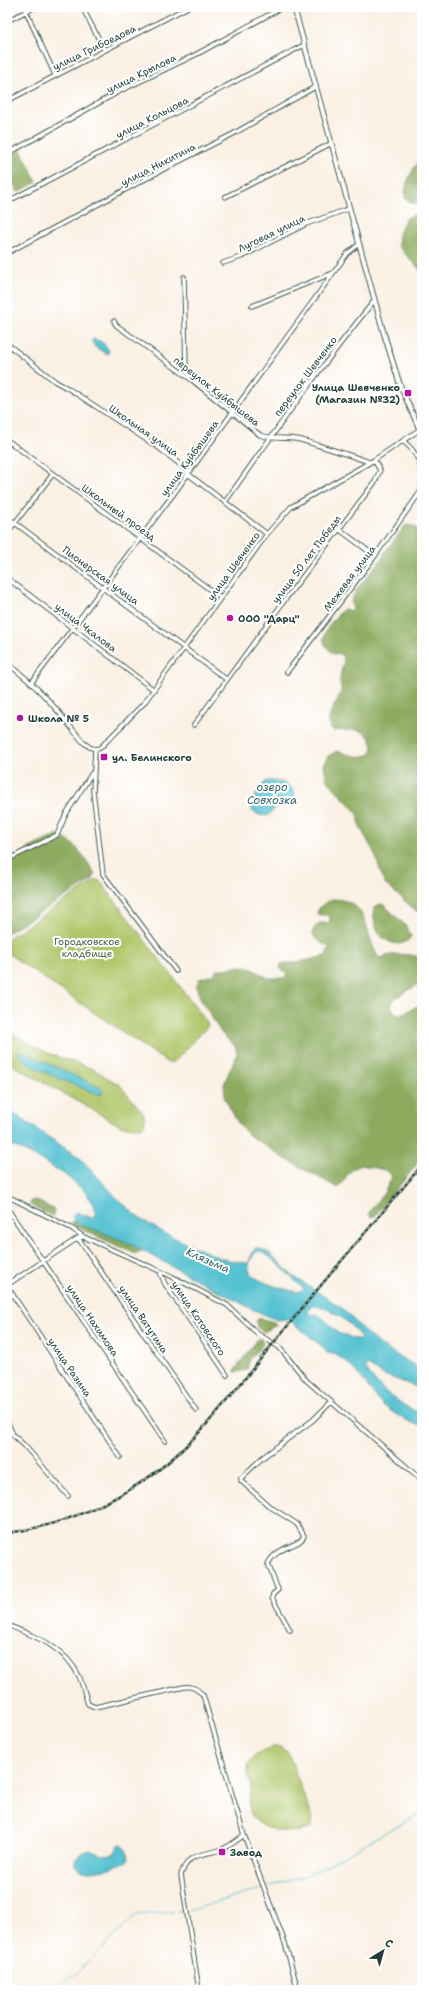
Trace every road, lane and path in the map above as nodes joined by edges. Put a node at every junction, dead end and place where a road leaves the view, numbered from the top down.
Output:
1 (35, 7) edge
2 (82, 7) edge
3 (188, 7) edge
4 (283, 7) edge
5 (294, 7) edge
6 (26, 9) edge
7 (7, 21) edge
8 (304, 45) junction
9 (104, 49) junction
10 (55, 76) junction
11 (315, 87) junction
12 (7, 101) edge
13 (330, 144) junction
14 (7, 154) edge
15 (225, 197) dead end
16 (7, 202) edge
17 (348, 209) junction
18 (358, 245) junction
19 (7, 254) edge
20 (223, 263) dead end
21 (333, 273) junction
22 (184, 277) dead end
23 (374, 301) junction
24 (252, 306) dead end
25 (114, 321) dead end
26 (7, 344) edge
27 (192, 380) junction
28 (232, 412) junction
29 (421, 433) edge
30 (270, 438) junction
31 (7, 440) edge
32 (403, 441) junction
33 (374, 460) junction
34 (369, 462) junction
35 (53, 474) junction
36 (188, 474) junction
37 (225, 502) junction
38 (7, 518) edge
39 (14, 523) junction
40 (339, 529) junction
41 (7, 533) edge
42 (267, 534) junction
43 (140, 538) junction
44 (375, 556) junction
45 (7, 578) edge
46 (104, 587) junction
47 (220, 597) junction
48 (73, 628) junction
49 (184, 647) junction
50 (7, 663) edge
51 (287, 672) dead end
52 (226, 679) junction
53 (32, 682) junction
54 (154, 690) junction
55 (194, 725) dead end
56 (95, 749) junction
57 (93, 770) junction
58 (7, 860) edge
59 (176, 971) dead end
60 (7, 1196) edge
61 (7, 1208) edge
62 (84, 1237) junction
63 (78, 1238) junction
64 (42, 1260) junction
65 (158, 1270) junction
66 (7, 1285) edge
67 (227, 1374) dead end
68 (331, 1402) junction
69 (196, 1410) dead end
70 (7, 1421) edge
71 (165, 1440) dead end
72 (120, 1457) dead end
73 (422, 1480) edge
74 (68, 1496) dead end
75 (7, 1625) edge
76 (290, 1630) dead end
77 (244, 1835) junction
78 (199, 1990) edge
79 (298, 1990) edge

1 - 6 street
2 - 9 street
3 - 9 street, улица Грибоедова
4 - 14 street, улица Крылова
5 - 8 street
6 - 7 street
6 - 10 street
8 - 11 street
8 - 16 street, улица Кольцова
9 - 10 street, улица Грибоедова
10 - 12 street, улица Грибоедова
11 - 13 street
11 - 19 street, улица Никитина
13 - 15 street
13 - 17 street
17 - 18 street
17 - 20 street, Луговая улица
18 - 21 street, улица Куйбышева
18 - 23 street
21 - 24 street
21 - 28 street, улица Куйбышева
22 - 27 street
23 - 29 street
23 - 30 street, переулок Шевченко
25 - 27 street, переулок Куйбышева
26 - 36 street, Школьная улица
27 - 28 street, переулок Куйбышева
28 - 30 street, переулок Куйбышева
28 - 36 street, улица Куйбышева
29 - 32 street, улица Шевченко
30 - 34 street, переулок Куйбышева
30 - 37 street, переулок Шевченко
31 - 35 street, Школьный проезд
32 - 33 street, улица Шевченко
32 - 44 street, Межевая улица
33 - 34 street, улица Шевченко
33 - 40 street, улица 50 лет Победы
34 - 42 street, улица Шевченко
35 - 39 street
35 - 43 street, Школьный проезд
36 - 37 street, Школьная улица
36 - 43 street, улица Куйбышева
37 - 42 street, Школьная улица
38 - 39 street, Пионерская улица
39 - 41 street
39 - 46 street, Пионерская улица
40 - 44 street
40 - 52 street, улица 50 лет Победы
42 - 47 street, улица Шевченко
43 - 46 street, улица Куйбышева
43 - 47 street, Школьный проезд
44 - 51 street, Межевая улица
45 - 48 street, улица Чкалова
46 - 48 street, улица Куйбышева
46 - 49 street, Пионерская улица
47 - 49 street, улица Шевченко
48 - 53 street, улица Куйбышева
48 - 54 street, улица Чкалова
49 - 52 street, Пионерская улица
49 - 54 street, улица Шевченко
50 - 53 street
52 - 55 street, улица 50 лет Победы
53 - 56 street
54 - 56 street, улица Шевченко
56 - 57 street
57 - 58 street
57 - 59 street
60 - 62 street
61 - 64 street, улица Нахимова
62 - 63 street
62 - 65 street
63 - 64 street
63 - 69 street, улица Ватутина
64 - 66 street
64 - 71 street, улица Нахимова
65 - 67 street, улица Котовского
65 - 68 street
66 - 72 street, улица Разина
68 - 73 street
68 - 76 street
70 - 74 street
75 - 77 street
77 - 78 street
77 - 79 street

